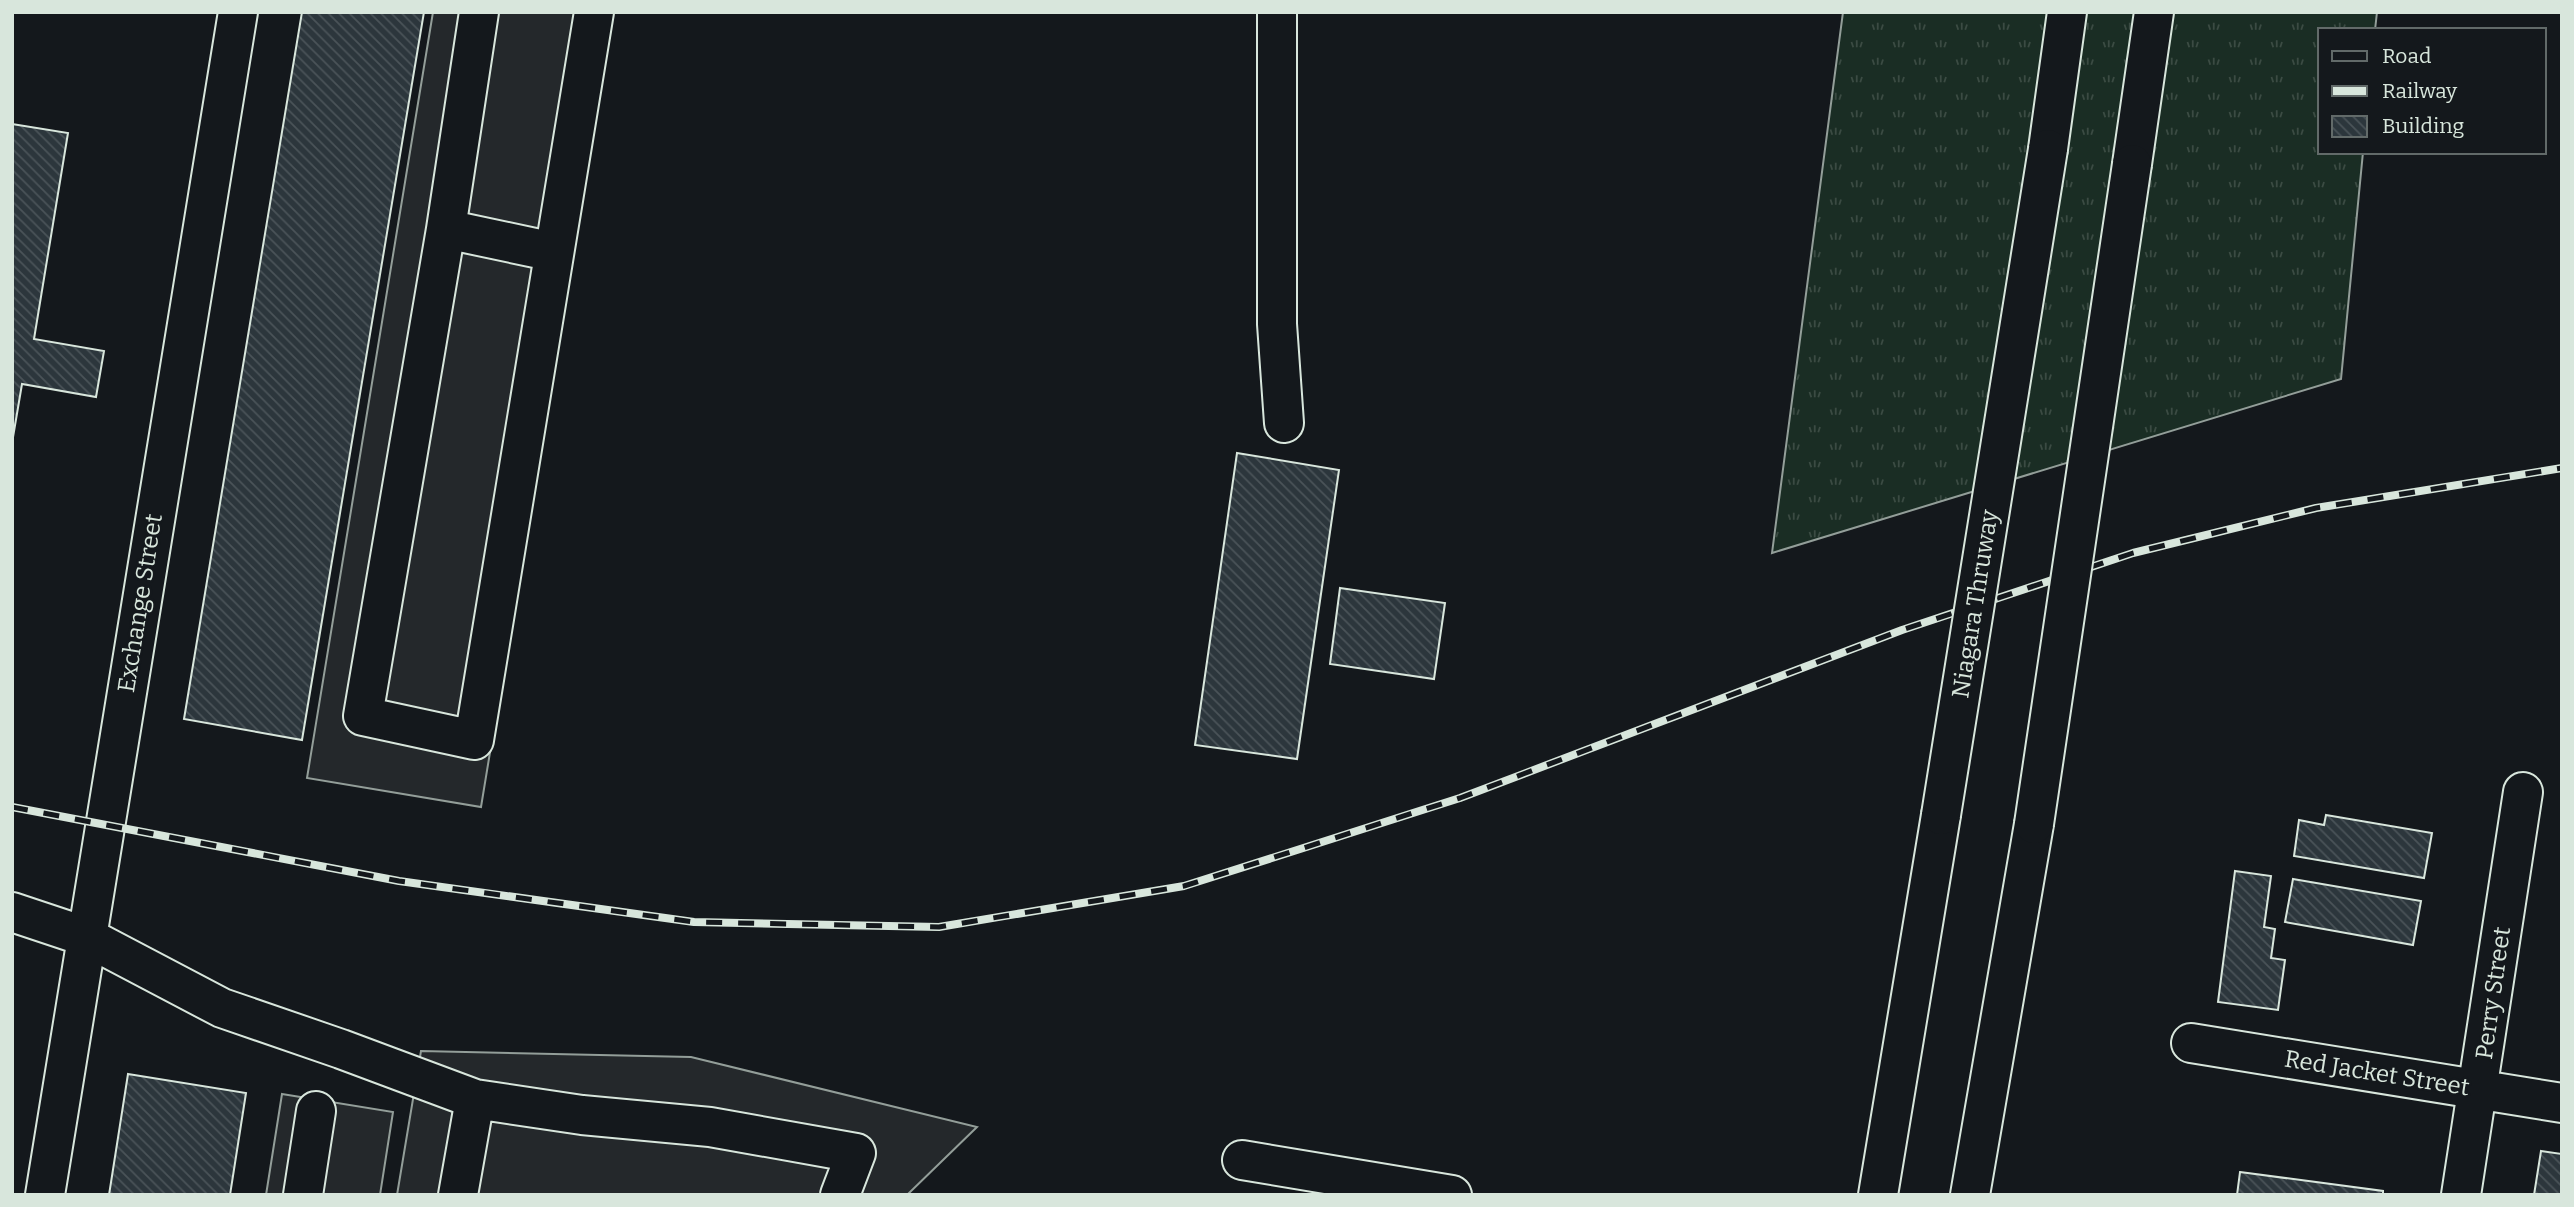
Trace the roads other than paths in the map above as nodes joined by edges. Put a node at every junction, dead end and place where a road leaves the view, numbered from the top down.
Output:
1 (238, 12) edge
2 (479, 12) edge
3 (594, 12) edge
4 (1277, 12) edge
5 (2067, 12) edge
6 (2154, 12) edge
7 (446, 229) junction
8 (554, 252) junction
9 (1284, 423) dead end
10 (2523, 792) dead end
11 (12, 912) edge
12 (88, 937) junction
13 (2192, 1043) dead end
14 (2479, 1089) junction
15 (475, 1099) junction
16 (2562, 1103) edge
17 (316, 1111) dead end
18 (1242, 1160) dead end
19 (45, 1195) edge
20 (303, 1195) edge
21 (458, 1195) edge
22 (840, 1195) edge
23 (1452, 1195) edge
24 (1878, 1195) edge
25 (1970, 1195) edge
26 (2461, 1195) edge

1 - 12 main road, Exchange Street
2 - 7 main road
3 - 8 main road
4 - 9 main road
5 - 24 main road, Niagara Thruway, bridge
6 - 25 main road, bridge
7 - 8 main road
7 - 8 main road
10 - 14 main road, Perry Street
11 - 12 main road
12 - 15 main road
12 - 19 main road, Exchange Street
13 - 14 main road, Red Jacket Street
14 - 16 main road, Red Jacket Street
14 - 26 main road, Perry Street
15 - 21 main road
15 - 22 main road
17 - 20 main road
18 - 23 main road

